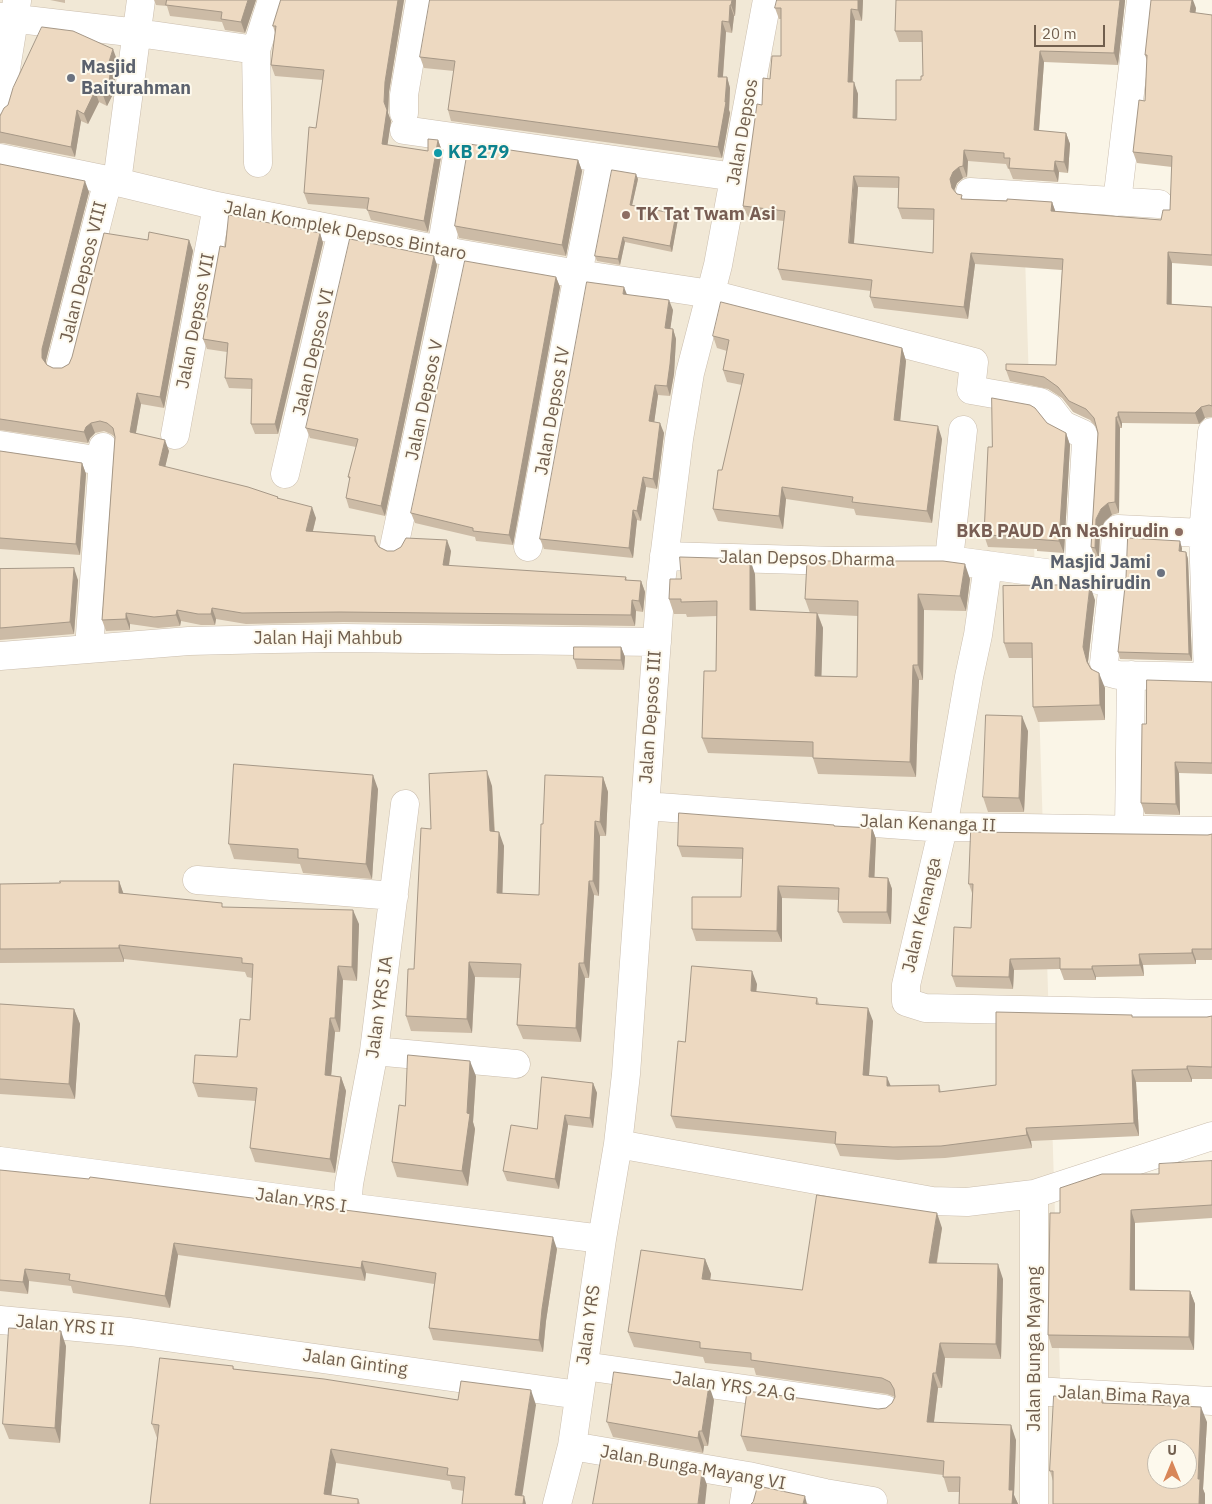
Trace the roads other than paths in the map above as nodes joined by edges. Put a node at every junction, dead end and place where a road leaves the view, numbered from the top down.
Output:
1 (142, 0) edge
2 (272, 0) edge
3 (420, 0) edge
4 (767, 0) edge
5 (1141, 0) edge
6 (11, 12) edge
7 (138, 33) junction
8 (256, 50) junction
9 (0, 106) edge
10 (460, 138) junction
11 (0, 158) edge
12 (601, 158) junction
13 (258, 163) dead end
14 (735, 178) junction
15 (113, 181) junction
16 (970, 192) dead end
17 (1117, 202) junction
18 (1159, 204) dead end
19 (217, 206) junction
20 (342, 230) junction
21 (448, 252) junction
22 (578, 274) junction
23 (702, 292) junction
24 (61, 364) dead end
25 (963, 430) dead end
26 (1212, 432) edge
27 (175, 435) dead end
28 (0, 445) edge
29 (285, 474) dead end
30 (1203, 533) junction
31 (394, 547) dead end
32 (528, 547) dead end
33 (664, 556) junction
34 (949, 560) junction
35 (988, 565) junction
36 (1078, 576) junction
37 (1114, 582) junction
38 (657, 642) junction
39 (89, 648) junction
40 (0, 656) edge
41 (1131, 675) junction
42 (1210, 678) edge
43 (404, 804) dead end
44 (644, 806) junction
45 (943, 828) junction
46 (1129, 829) junction
47 (1212, 831) edge
48 (197, 880) dead end
49 (394, 896) junction
50 (1212, 1014) edge
51 (374, 1052) junction
52 (516, 1064) dead end
53 (1212, 1136) edge
54 (618, 1144) junction
55 (0, 1161) edge
56 (1034, 1194) junction
57 (347, 1207) junction
58 (602, 1239) junction
59 (0, 1320) edge
60 (130, 1332) joint
61 (584, 1366) junction
62 (1035, 1391) junction
63 (579, 1395) junction
64 (1212, 1401) edge
65 (885, 1409) edge
66 (572, 1446) junction
67 (748, 1476) junction
68 (824, 1498) edge
69 (873, 1501) dead end
70 (744, 1502) dead end
71 (557, 1504) edge
72 (1034, 1504) edge

1 - 7 street, Jalan Depsos VIII
2 - 8 street
3 - 10 street
4 - 14 street, Jalan Depsos
5 - 17 street
6 - 7 street
6 - 9 street
7 - 8 street
7 - 15 street, Jalan Depsos VIII
8 - 13 street
10 - 12 street
10 - 21 street, Jalan Depsos V
11 - 15 street, Jalan Komplek Depsos Bintaro
12 - 14 street
12 - 22 street, Jalan Depsos IV
14 - 23 street, Jalan Depsos
15 - 19 street, Jalan Komplek Depsos Bintaro
15 - 24 street, Jalan Depsos VIII
16 - 17 street
17 - 18 street
19 - 20 street, Jalan Komplek Depsos Bintaro
19 - 27 street, Jalan Depsos VII
20 - 21 street, Jalan Komplek Depsos Bintaro
20 - 29 street, Jalan Depsos VI
21 - 22 street, Jalan Komplek Depsos Bintaro
21 - 31 street, Jalan Depsos V
22 - 23 street, Jalan Komplek Depsos Bintaro
22 - 32 street, Jalan Depsos IV
23 - 33 street, Jalan Depsos III
23 - 36 street, Jalan Komplek Depsos Bintaro
25 - 34 street
26 - 30 street
28 - 39 street
30 - 37 street
30 - 42 street
33 - 34 street, Jalan Depsos Dharma
33 - 38 street, Jalan Depsos III
34 - 35 street
35 - 36 street
35 - 45 street, Jalan Kenanga
36 - 37 street
37 - 41 street
38 - 39 street, Jalan Haji Mahbub
38 - 44 street, Jalan Depsos III
39 - 40 street, Jalan Haji Mahbub
41 - 42 street
41 - 46 street
43 - 49 street, Jalan YRS IA
44 - 45 street, Jalan Kenanga II
44 - 54 street, Jalan Depsos III
45 - 46 street, Jalan Kenanga II
45 - 50 street, Jalan Kenanga
46 - 47 street, Jalan Kenanga II
48 - 49 street
49 - 51 street, Jalan YRS IA
51 - 52 street
51 - 57 street, Jalan YRS IA
53 - 56 street
54 - 56 street
54 - 58 street, Jalan YRS
55 - 57 street, Jalan YRS I
56 - 62 street, Jalan Bunga Mayang
57 - 58 street, Jalan YRS I
58 - 61 street, Jalan YRS
59 - 60 street, Jalan YRS II
60 - 63 street, Jalan Ginting
61 - 63 street, Jalan YRS
61 - 65 street, Jalan YRS 2A G
62 - 64 street, Jalan Bima Raya
62 - 72 street, Jalan Bunga Mayang
63 - 66 street, Jalan YRS
66 - 67 street, Jalan Bunga Mayang VI
66 - 71 street, Jalan YRS
67 - 68 street, Jalan Bunga Mayang VI
67 - 70 street
68 - 69 street, Jalan Bunga Mayang VI

